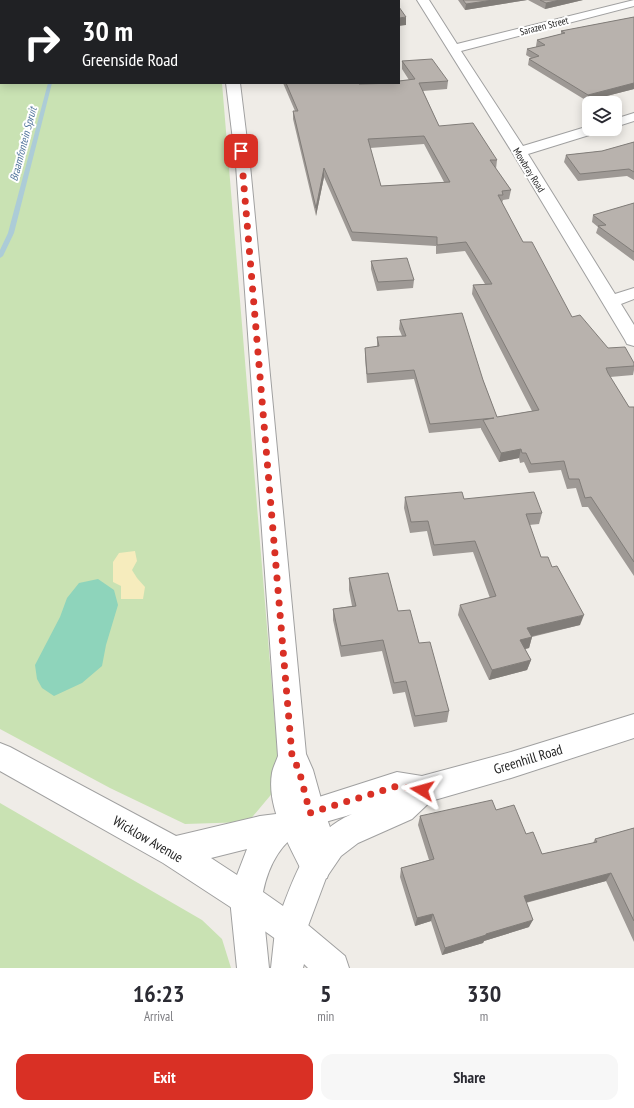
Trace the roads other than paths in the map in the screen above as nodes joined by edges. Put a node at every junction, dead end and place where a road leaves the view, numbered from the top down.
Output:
1 (423, 0) edge
2 (633, 1) edge
3 (454, 49) junction
4 (233, 84) edge
5 (634, 117) edge
6 (622, 121) edge
7 (582, 133) edge
8 (519, 152) junction
9 (634, 293) edge
10 (611, 302) junction
11 (634, 340) edge
12 (634, 726) edge
13 (0, 756) edge
14 (422, 790) junction
15 (295, 820) junction
16 (174, 852) junction
17 (320, 860) junction
18 (246, 899) junction
19 (291, 931) junction
20 (253, 968) edge
21 (287, 968) edge
22 (333, 968) edge

1 - 3 street, Mowbray Road
2 - 3 street, Sarazen Street
3 - 8 street, Mowbray Road
4 - 15 street
5 - 6 street
7 - 8 street
8 - 10 street, Mowbray Road
9 - 10 street
10 - 11 street, Mowbray Road
12 - 14 street, Greenhill Road
13 - 16 street, Wicklow Avenue
14 - 15 street, Greenhill Road
14 - 17 street, Greenhill Road
15 - 16 street, Greenhill Road
15 - 17 street
15 - 18 street
16 - 18 street, Wicklow Avenue
17 - 19 street, Greenhill Road
18 - 19 street, Wicklow Avenue
18 - 20 street
19 - 21 street, Greenhill Road
19 - 22 street, Wicklow Avenue

